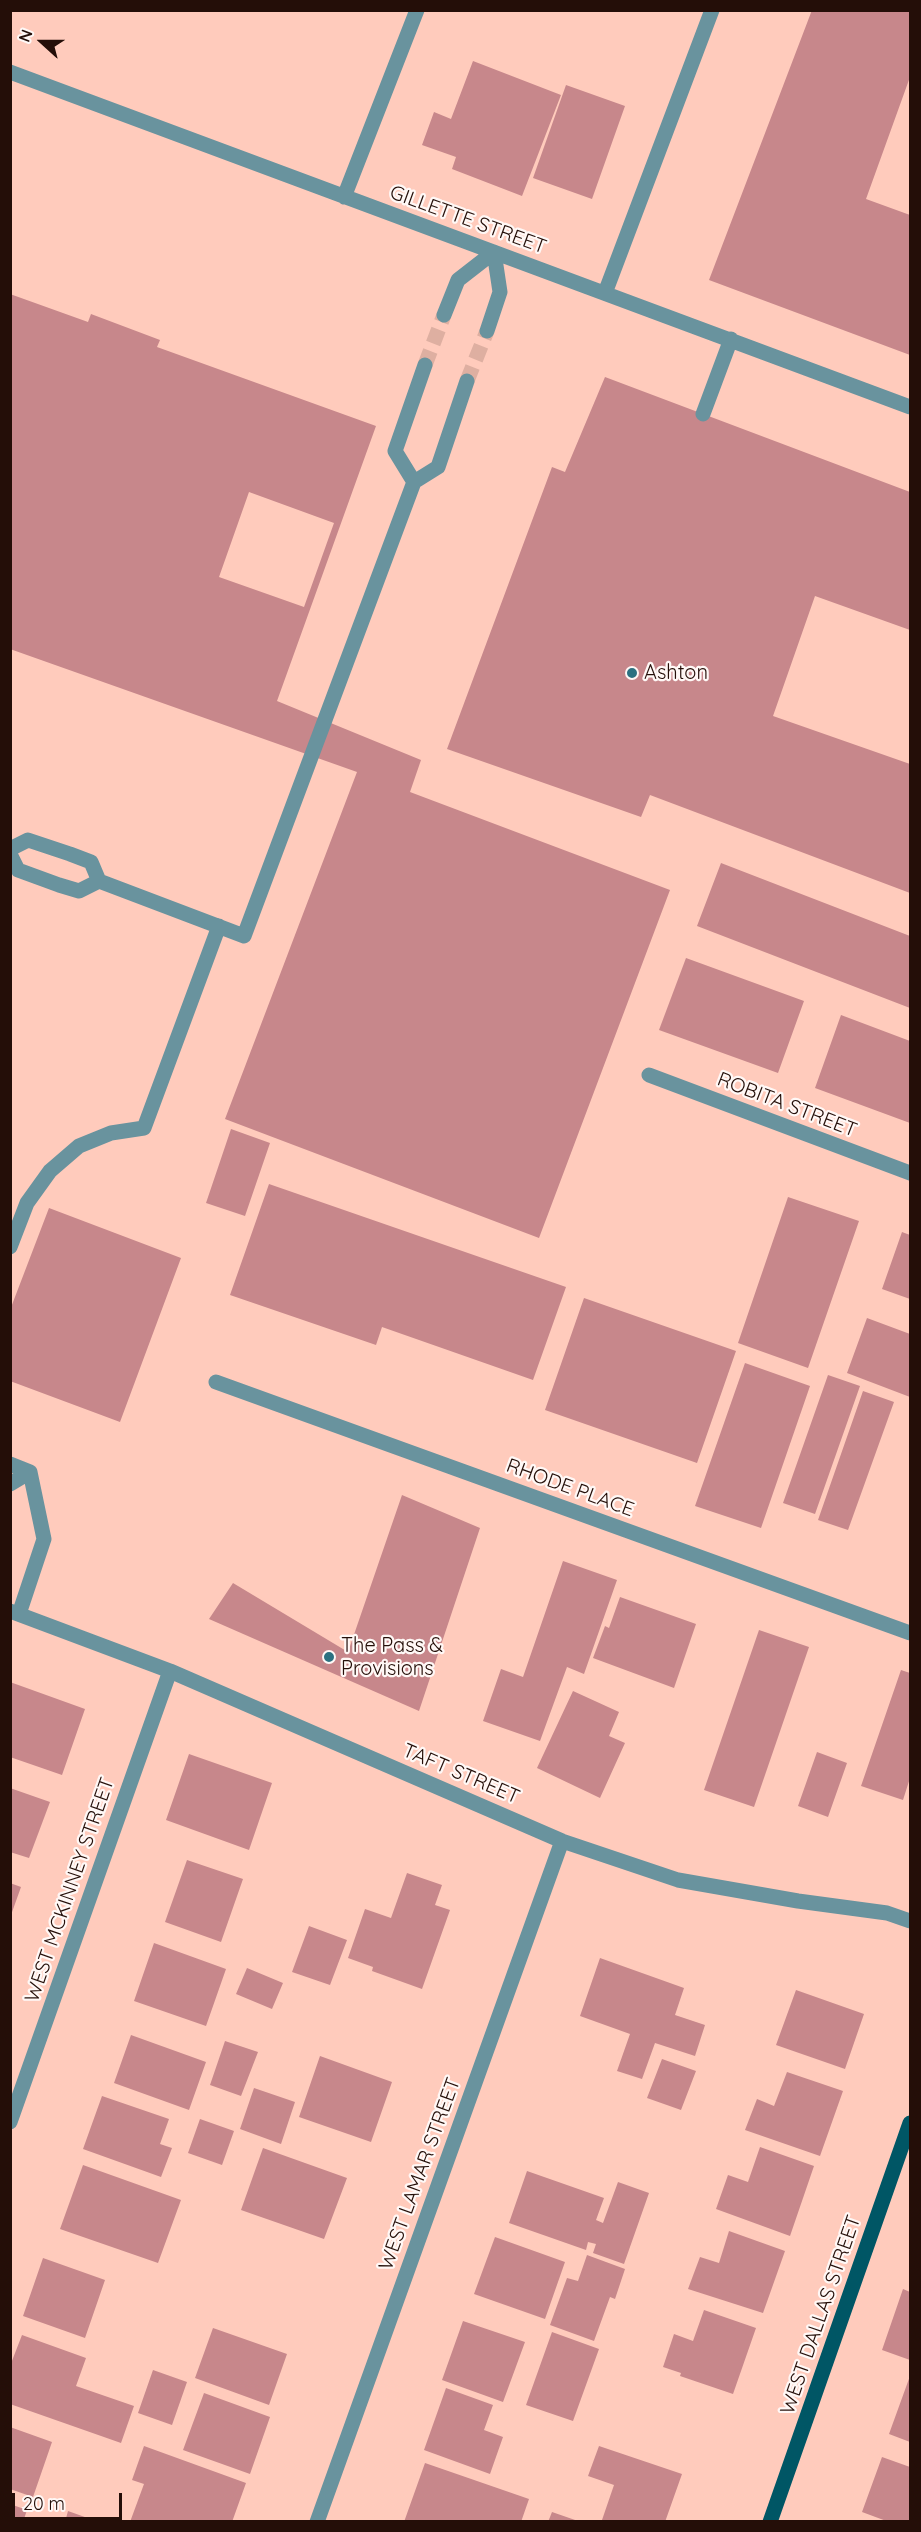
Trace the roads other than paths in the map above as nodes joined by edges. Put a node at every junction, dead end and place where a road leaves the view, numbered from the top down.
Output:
1 (417, 10) edge
2 (712, 10) edge
3 (10, 72) edge
4 (344, 197) junction
5 (494, 252) junction
6 (605, 293) junction
7 (444, 315) tunnel mouth
8 (487, 331) tunnel mouth
9 (731, 339) junction
10 (425, 365) tunnel mouth
11 (467, 381) tunnel mouth
12 (910, 407) edge
13 (704, 414) dead end
14 (414, 482) junction
15 (10, 849) edge
16 (10, 854) edge
17 (99, 881) junction
18 (219, 926) junction
19 (649, 1075) dead end
20 (910, 1173) edge
21 (10, 1247) edge
22 (216, 1382) dead end
23 (10, 1464) edge
24 (30, 1472) junction
25 (10, 1484) edge
26 (15, 1612) edge
27 (910, 1633) edge
28 (170, 1671) junction
29 (562, 1841) junction
30 (910, 1921) edge
31 (10, 2122) edge
32 (910, 2123) edge
33 (317, 2522) edge
34 (770, 2522) edge

1 - 4 street
2 - 6 street
3 - 4 street, GILLETTE STREET
4 - 5 street, GILLETTE STREET
5 - 6 street, GILLETTE STREET
5 - 7 street
5 - 8 street
6 - 9 street, GILLETTE STREET
9 - 12 street, GILLETTE STREET
9 - 13 street
10 - 14 street
11 - 14 street
14 - 18 street
15 - 17 street
16 - 17 street
17 - 18 street
18 - 21 street
19 - 20 street, ROBITA STREET
22 - 27 street, RHODE PLACE
23 - 24 street
24 - 25 street
24 - 26 street
26 - 28 street, TAFT STREET
28 - 29 street, TAFT STREET
28 - 31 street, WEST MCKINNEY STREET
29 - 30 street, TAFT STREET
29 - 33 street, WEST LAMAR STREET
32 - 34 main road, WEST DALLAS STREET

